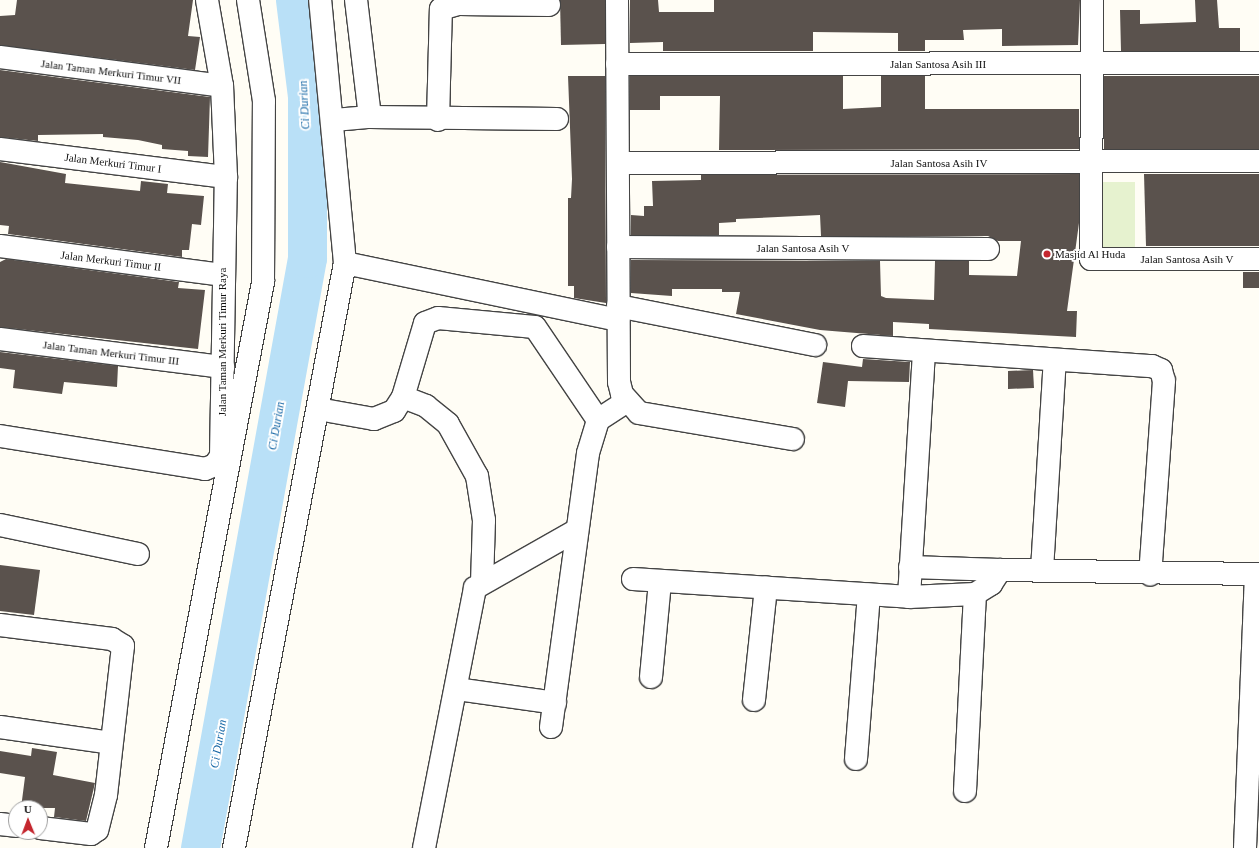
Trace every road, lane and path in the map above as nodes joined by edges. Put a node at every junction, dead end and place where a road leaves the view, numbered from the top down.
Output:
1 (207, 0) edge
2 (248, 0) edge
3 (320, 0) edge
4 (356, 0) edge
5 (617, 0) edge
6 (1092, 0) edge
7 (549, 5) dead end
8 (0, 57) edge
9 (1259, 63) edge
10 (618, 64) junction
11 (1092, 64) junction
12 (222, 86) junction
13 (370, 117) junction
14 (557, 119) dead end
15 (334, 120) junction
16 (438, 120) junction
17 (0, 149) edge
18 (1259, 161) edge
19 (618, 163) junction
20 (1091, 163) junction
21 (226, 177) junction
22 (0, 246) edge
23 (618, 247) junction
24 (988, 250) dead end
25 (1259, 259) edge
26 (345, 262) junction
27 (222, 275) junction
28 (618, 313) junction
29 (0, 339) edge
30 (815, 345) dead end
31 (863, 346) dead end
32 (924, 351) junction
33 (1055, 360) junction
34 (223, 367) junction
35 (403, 397) junction
36 (626, 402) junction
37 (318, 409) junction
38 (598, 420) junction
39 (0, 436) edge
40 (794, 439) dead end
41 (0, 525) edge
42 (577, 530) junction
43 (138, 554) dead end
44 (910, 567) junction
45 (1000, 570) junction
46 (1042, 570) junction
47 (1150, 574) junction
48 (1257, 574) edge
49 (633, 579) dead end
50 (482, 582) junction
51 (660, 582) junction
52 (766, 588) junction
53 (975, 594) junction
54 (869, 595) junction
55 (909, 597) junction
56 (0, 625) edge
57 (651, 676) dead end
58 (456, 689) junction
59 (754, 700) dead end
60 (555, 703) junction
61 (0, 727) edge
62 (551, 727) dead end
63 (111, 743) junction
64 (856, 759) dead end
65 (965, 791) dead end
66 (48, 829) edge
67 (156, 848) edge
68 (234, 848) edge
69 (424, 848) edge
70 (1245, 848) edge

1 - 12 street, Jalan Taman Merkuri Timur Raya
2 - 67 street
3 - 15 street
4 - 13 street
5 - 10 street
6 - 11 street
7 - 16 street
8 - 12 street, Jalan Taman Merkuri Timur VII
9 - 11 street, Jalan Santosa Asih III
10 - 11 street, Jalan Santosa Asih III
10 - 19 street
11 - 20 street
12 - 21 street, Jalan Taman Merkuri Timur Raya
13 - 15 street
13 - 16 street
14 - 16 street
15 - 26 street
17 - 21 street, Jalan Merkuri Timur I
18 - 20 street, Jalan Santosa Asih IV
19 - 20 street, Jalan Santosa Asih IV
19 - 23 street
20 - 25 street, Jalan Santosa Asih V
21 - 27 street, Jalan Taman Merkuri Timur Raya
22 - 27 street, Jalan Merkuri Timur II
23 - 24 street, Jalan Santosa Asih V
23 - 28 street
26 - 28 street
26 - 37 street
27 - 34 street, Jalan Taman Merkuri Timur Raya
28 - 30 street
28 - 36 street
29 - 34 street, Jalan Taman Merkuri Timur III
31 - 32 street
32 - 33 street
32 - 44 street
33 - 46 street
33 - 47 street
34 - 39 street, Jalan Taman Merkuri Timur Raya
35 - 37 street
35 - 38 street
35 - 50 street
36 - 38 street
36 - 40 street
37 - 68 street
38 - 42 street
41 - 43 street
42 - 50 street
42 - 60 street
44 - 45 street
44 - 55 street
45 - 46 street
45 - 53 street
46 - 47 street
47 - 48 street
48 - 70 street
49 - 51 street
50 - 58 street
51 - 52 street
51 - 57 street
52 - 54 street
52 - 59 street
53 - 55 street
53 - 65 street
54 - 55 street
54 - 64 street
56 - 63 street
58 - 60 street
58 - 69 street
60 - 62 street
61 - 63 street
63 - 66 street

